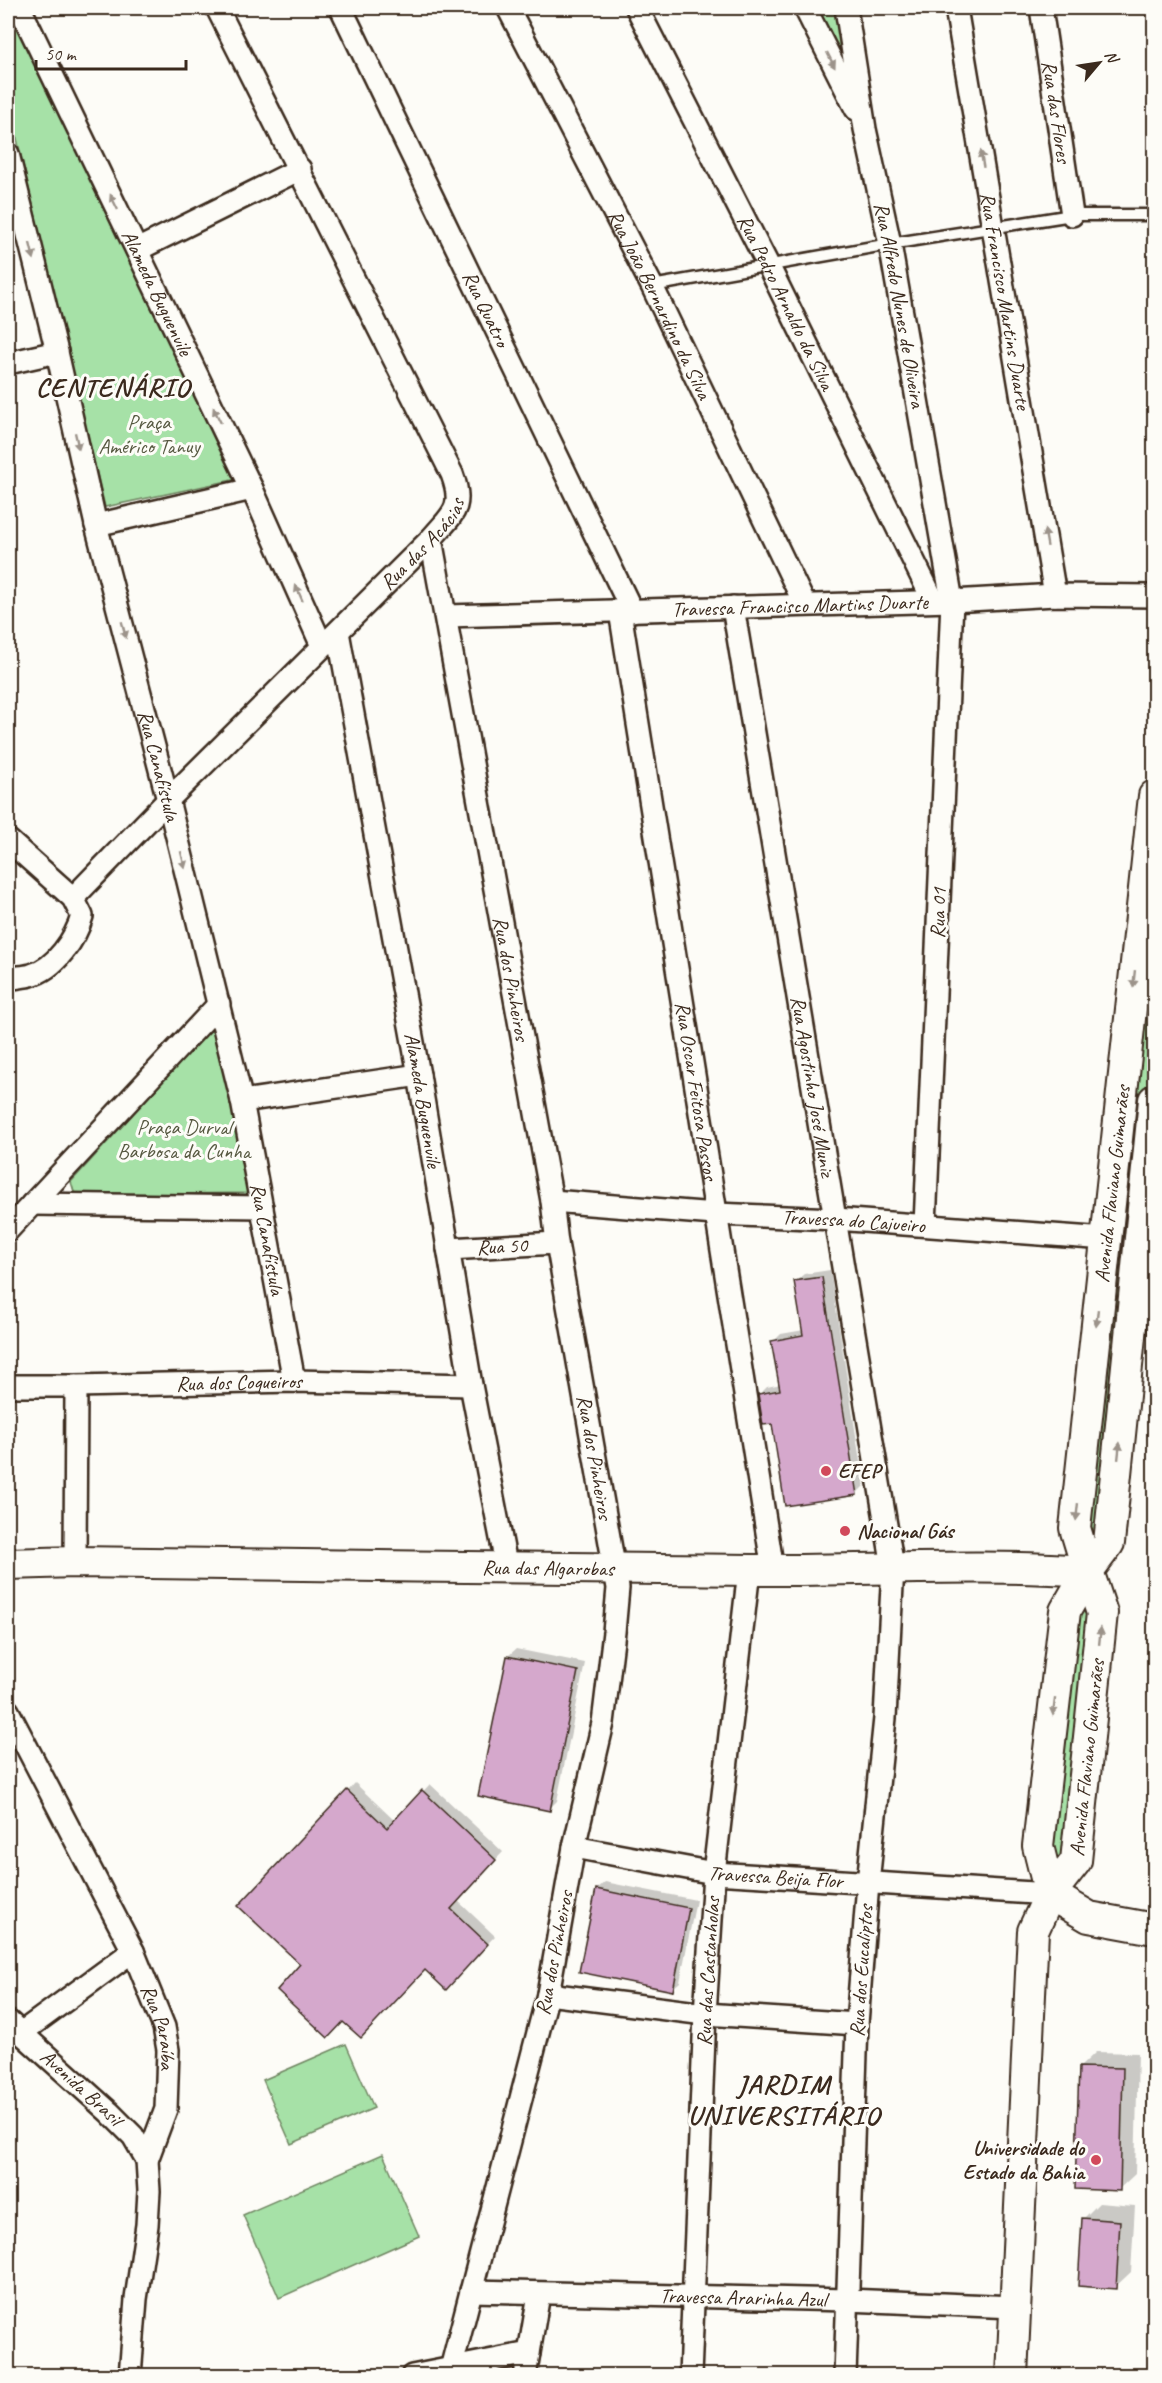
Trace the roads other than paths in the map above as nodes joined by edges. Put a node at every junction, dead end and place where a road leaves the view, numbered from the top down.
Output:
1 (20, 8) edge
2 (217, 8) edge
3 (340, 8) edge
4 (508, 8) edge
5 (637, 8) edge
6 (805, 8) edge
7 (846, 8) edge
8 (956, 8) edge
9 (1041, 8) edge
10 (865, 129) junction
11 (8, 154) edge
12 (300, 169) junction
13 (1072, 215) junction
14 (1155, 215) edge
15 (994, 228) junction
16 (890, 244) junction
17 (137, 250) junction
18 (769, 267) junction
19 (652, 286) junction
20 (57, 352) junction
21 (8, 363) edge
22 (252, 489) junction
23 (96, 525) junction
24 (430, 539) junction
25 (1055, 595) junction
26 (1155, 596) edge
27 (942, 600) junction
28 (806, 604) junction
29 (733, 607) junction
30 (626, 611) junction
31 (446, 616) junction
32 (330, 639) junction
33 (1155, 796) edge
34 (168, 800) junction
35 (8, 840) edge
36 (73, 898) junction
37 (8, 979) edge
38 (219, 1004) junction
39 (419, 1075) junction
40 (1155, 1100) edge
41 (243, 1101) junction
42 (552, 1201) junction
43 (32, 1204) junction
44 (262, 1207) junction
45 (715, 1215) junction
46 (836, 1219) junction
47 (10, 1224) edge
48 (925, 1226) junction
49 (1106, 1239) junction
50 (558, 1243) junction
51 (1147, 1243) edge
52 (447, 1250) junction
53 (294, 1381) junction
54 (471, 1385) junction
55 (8, 1386) edge
56 (76, 1386) junction
57 (75, 1562) junction
58 (8, 1564) edge
59 (614, 1567) junction
60 (893, 1567) junction
61 (507, 1569) junction
62 (761, 1570) junction
63 (1088, 1571) junction
64 (8, 1711) edge
65 (574, 1847) junction
66 (714, 1873) junction
67 (868, 1883) junction
68 (1050, 1894) junction
69 (1155, 1929) edge
70 (134, 1951) junction
71 (548, 1994) junction
72 (705, 2014) junction
73 (856, 2024) junction
74 (14, 2027) edge
75 (147, 2160) junction
76 (471, 2292) junction
77 (539, 2294) junction
78 (692, 2295) junction
79 (847, 2300) junction
80 (1015, 2307) junction
81 (529, 2353) junction
82 (451, 2372) edge
83 (423, 2375) edge
84 (129, 2376) edge
85 (525, 2376) edge
86 (690, 2376) edge
87 (845, 2376) edge
88 (1012, 2376) edge

17 -> 1 street, Alameda Buguenvile
2 - 12 street, Rua das Acácias
3 - 30 street, Rua Quatro
4 - 19 street, Rua João Bernardino da Silva
5 - 18 street, Rua Pedro Arnaldo da Silva
6 -> 10 street
7 - 10 street, Rua Alfredo Nunes de Oliveira
15 -> 8 street, Rua Francisco Martins Duarte
9 - 13 street, Rua das Flores
10 - 16 street, Rua Alfredo Nunes de Oliveira
11 -> 20 street, Rua Canafístula
12 - 17 street
12 - 24 street, Rua das Acácias
13 - 14 lane
13 - 15 lane
15 - 16 lane
25 -> 15 street, Rua Francisco Martins Duarte
16 - 18 lane
16 - 27 street, Rua Alfredo Nunes de Oliveira
22 -> 17 street, Alameda Buguenvile
18 - 19 lane
18 - 27 street, Rua Pedro Arnaldo da Silva
19 - 28 street, Rua João Bernardino da Silva
20 - 21 street
20 -> 23 street, Rua Canafístula
22 - 23 street
32 -> 22 street, Alameda Buguenvile
23 -> 34 street, Rua Canafístula
24 - 31 street, Rua dos Pinheiros
24 - 32 street, Rua das Acácias
25 - 26 street, Travessa Francisco Martins Duarte
25 - 27 street, Travessa Francisco Martins Duarte
27 - 28 street, Travessa Francisco Martins Duarte
27 - 48 street, Rua 01
28 - 29 street, Travessa Francisco Martins Duarte
29 - 30 street, Travessa Francisco Martins Duarte
29 - 46 street, Rua Agostinho José Muniz
30 - 31 street, Travessa Francisco Martins Duarte
30 - 45 street, Rua Oscar Feitosa Passos
31 - 42 street, Rua dos Pinheiros
32 - 34 street, Rua das Acácias
32 - 39 street, Alameda Buguenvile
33 -> 49 main road, Avenida Flaviano Guimarães
34 - 36 street, Rua das Acácias
34 -> 38 street, Rua Canafístula
35 - 36 street
36 - 37 street
38 - 41 street, Rua Canafístula
38 - 43 street
39 - 41 street
39 - 52 street, Alameda Buguenvile
40 - 51 main road, Avenida Flaviano Guimarães
41 - 44 street, Rua Canafístula
42 - 45 street, Travessa do Cajueiro
42 - 50 street, Rua dos Pinheiros
43 - 44 street
43 - 47 street
44 - 53 street, Rua Canafístula
45 - 46 street, Travessa do Cajueiro
45 - 62 street, Rua Oscar Feitosa Passos
46 - 48 street, Travessa do Cajueiro
46 - 60 street, Rua Agostinho José Muniz
48 - 49 street, Travessa do Cajueiro
49 - 51 main road, Travessa do Cajueiro
49 -> 63 main road, Avenida Flaviano Guimarães
50 - 52 street, Rua 50
50 - 59 street, Rua dos Pinheiros
63 -> 51 main road, Avenida Flaviano Guimarães
52 - 54 street, Alameda Buguenvile
53 - 54 street, Rua dos Coqueiros
53 - 56 street, Rua dos Coqueiros
54 - 61 street, Alameda Buguenvile
55 - 56 street, Rua dos Coqueiros
56 - 57 street
57 - 58 main road, Rua das Algarobas
57 - 61 main road, Rua das Algarobas
59 - 61 main road, Rua das Algarobas
59 - 62 main road, Rua das Algarobas
59 - 65 street, Rua dos Pinheiros
60 - 62 main road, Rua das Algarobas
60 - 63 main road, Rua das Algarobas
60 - 67 street, Rua dos Eucaliptos
62 - 66 street, Rua das Castanholas
63 -> 68 main road, Avenida Flaviano Guimarães
68 -> 63 main road, Avenida Flaviano Guimarães
64 - 70 street, Rua Paraíba
65 - 66 street, Travessa Beija Flor
65 - 71 street, Rua dos Pinheiros
66 - 67 street, Travessa Beija Flor
66 - 72 street, Rua das Castanholas
67 - 68 street, Travessa Beija Flor
67 - 73 street, Rua dos Eucaliptos
68 - 69 main road
68 - 80 main road
70 - 74 street
70 - 75 street, Rua Paraíba
71 - 72 street
71 - 76 street, Rua dos Pinheiros
72 - 73 street
72 - 78 street, Rua das Castanholas
73 - 79 street, Rua dos Eucaliptos
74 - 75 street, Avenida Brasil
75 - 84 street, Rua Paraíba
76 - 77 street, Travessa Ararinha Azul
76 - 82 street, Rua dos Pinheiros
77 - 78 street, Travessa Ararinha Azul
77 - 81 street
78 - 79 street, Travessa Ararinha Azul
78 - 86 street, Rua das Castanholas
79 - 80 street, Travessa Ararinha Azul
79 - 87 street, Rua dos Eucaliptos
80 - 88 main road
81 - 82 street
81 - 85 street
82 - 83 street

